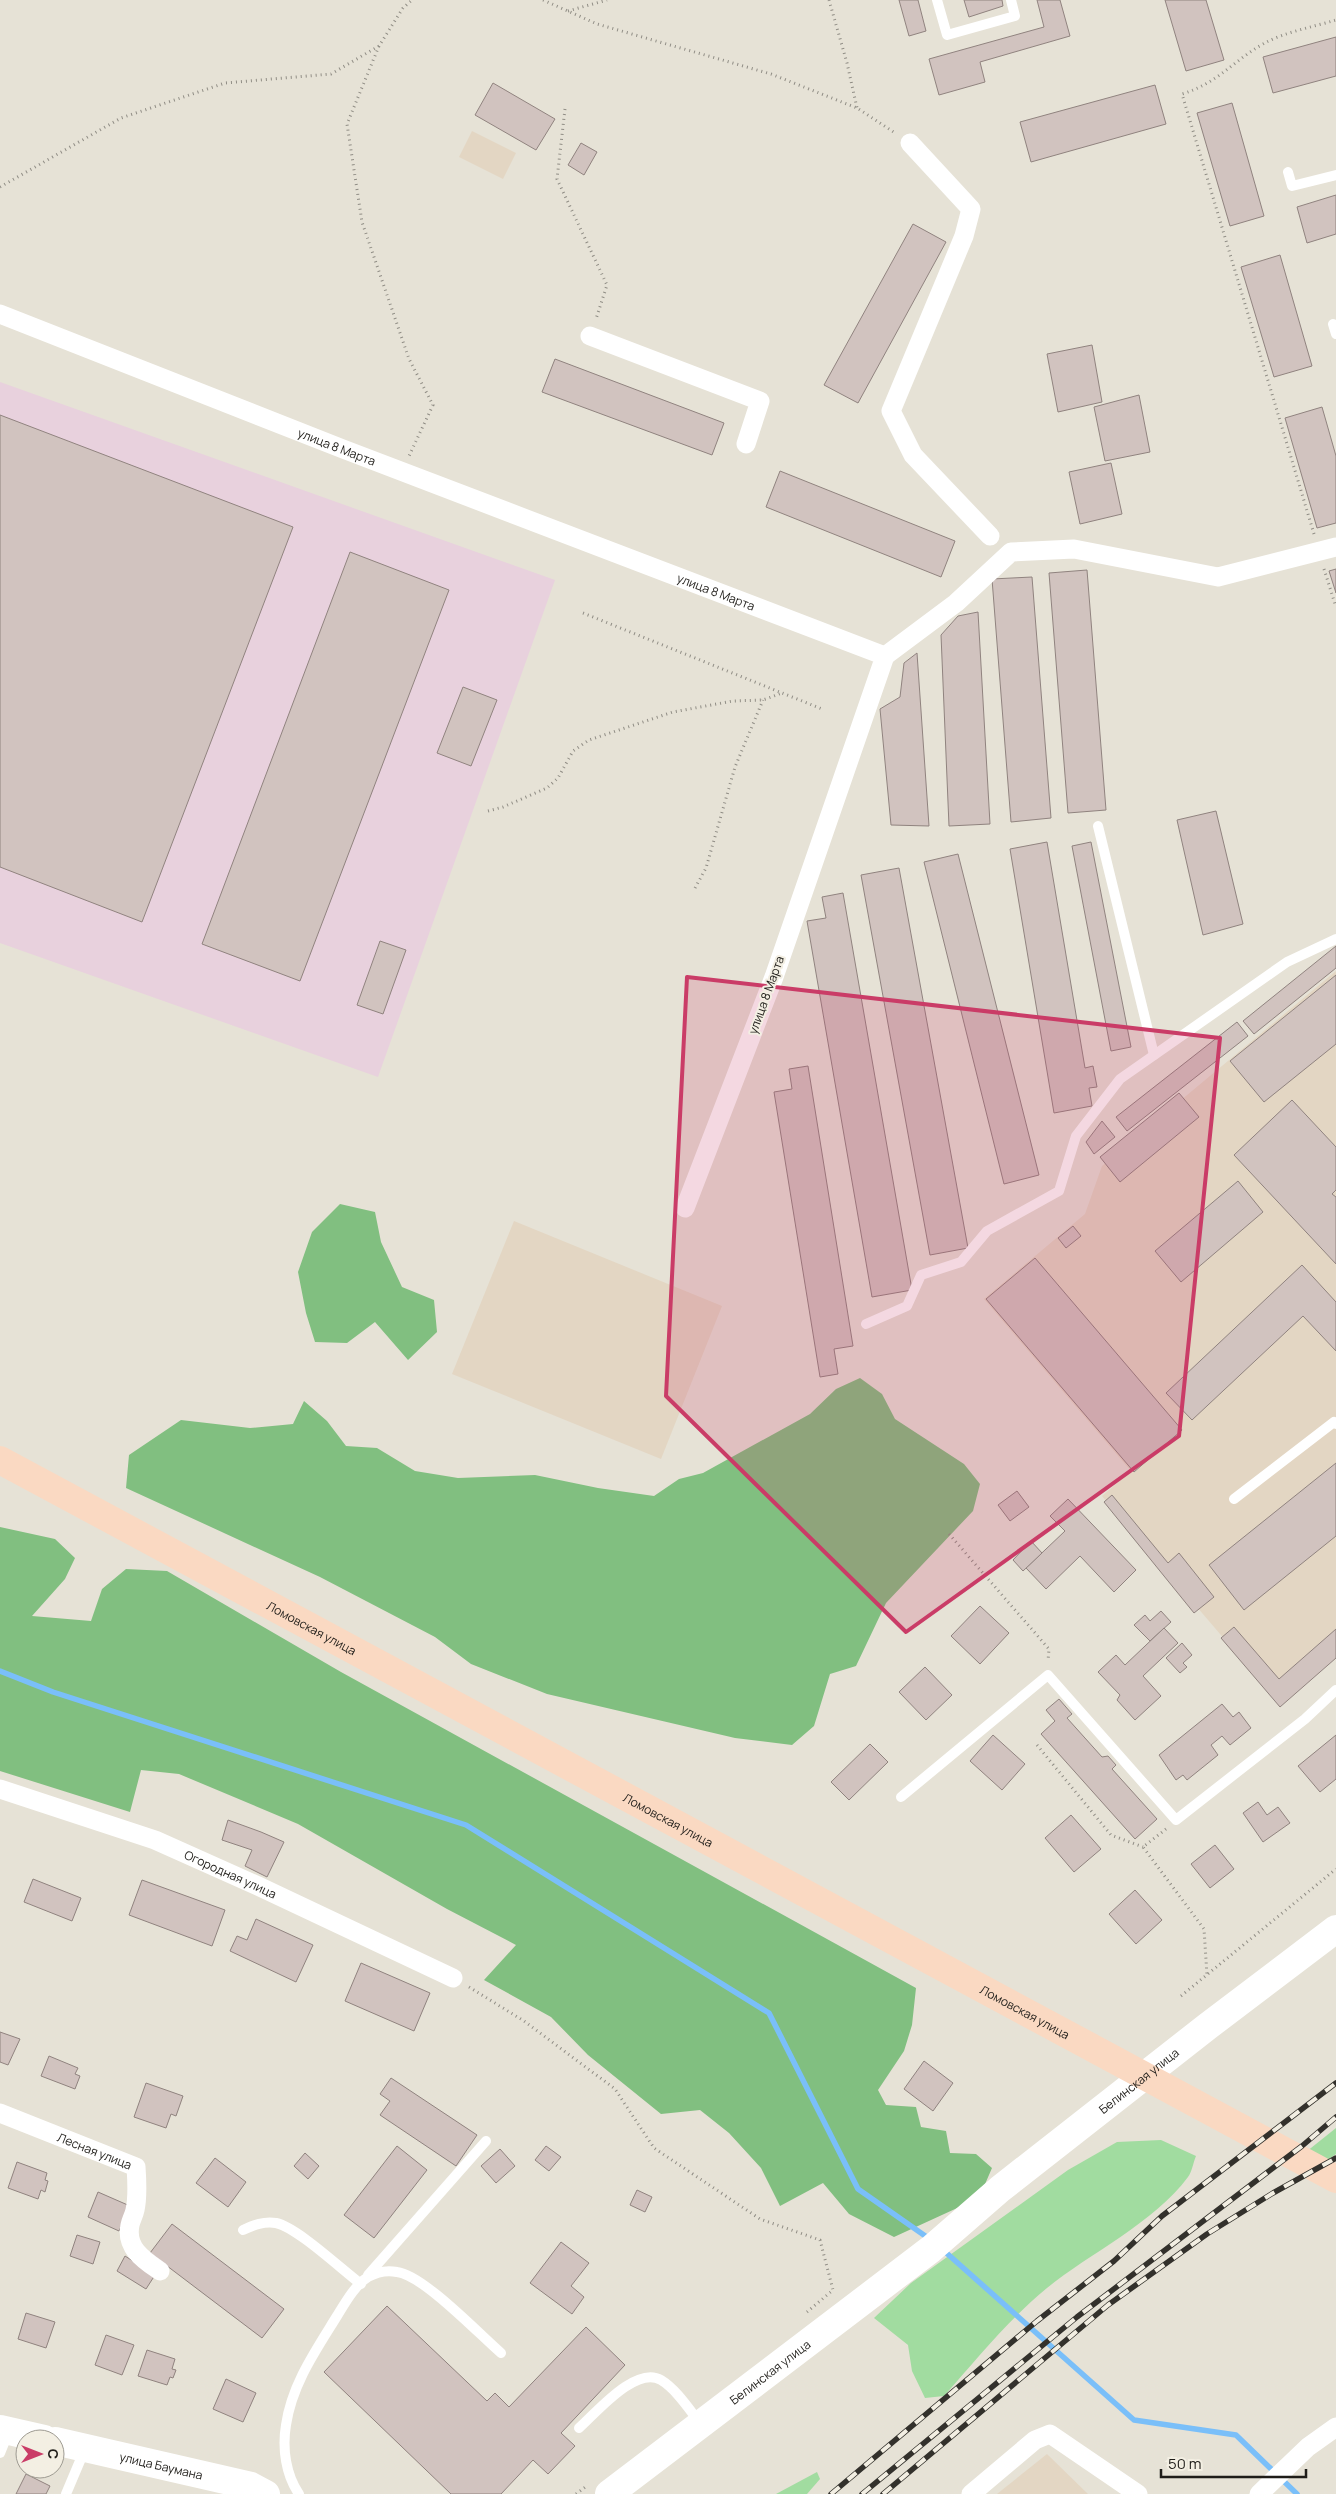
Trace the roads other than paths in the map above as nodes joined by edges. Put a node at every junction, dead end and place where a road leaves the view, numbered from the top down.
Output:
1 (937, 0) edge
2 (1011, 0) edge
3 (910, 143) road end
4 (1288, 172) dead end
5 (1336, 175) edge
6 (0, 314) edge
7 (590, 336) road end
8 (746, 444) dead end
9 (990, 536) dead end
10 (1328, 549) edge
11 (885, 656) junction
12 (1098, 826) dead end
13 (1336, 939) edge
14 (1154, 1055) junction
15 (685, 1208) dead end
16 (866, 1324) dead end
17 (1336, 1424) edge
18 (0, 1460) edge
19 (1234, 1499) dead end
20 (1336, 1690) edge
21 (0, 1789) edge
22 (901, 1797) dead end
23 (1336, 1929) edge
24 (453, 1978) road end
25 (0, 2114) edge
26 (486, 2141) dead end
27 (1336, 2179) edge
28 (243, 2230) dead end
29 (160, 2271) dead end
30 (363, 2281) junction
31 (501, 2353) dead end
32 (701, 2424) junction
33 (579, 2428) dead end
34 (1336, 2428) edge
35 (65, 2444) edge
36 (85, 2448) junction
37 (600, 2488) edge
38 (66, 2494) edge
39 (266, 2494) edge
40 (299, 2494) edge
41 (972, 2494) edge
42 (1138, 2494) edge
43 (1259, 2494) edge

1 - 2 lane
3 - 9 street
4 - 5 lane
6 - 11 street, улица 8 Марта
7 - 8 street
10 - 11 street
11 - 15 street, улица 8 Марта
12 - 14 lane
13 - 14 lane
14 - 16 lane
17 - 19 lane
18 - 27 main road, Ломовская улица
20 - 22 lane
21 - 24 street, Огородная улица
23 - 32 main road, Белинская улица
25 - 29 street, Лесная улица
26 - 30 lane
28 - 30 lane
30 - 31 lane
30 - 40 lane
32 - 33 lane
32 - 37 main road, Белинская улица
34 - 43 street
35 - 36 main road, улица Баумана
36 - 38 lane
36 - 39 main road, улица Баумана
41 - 42 street

